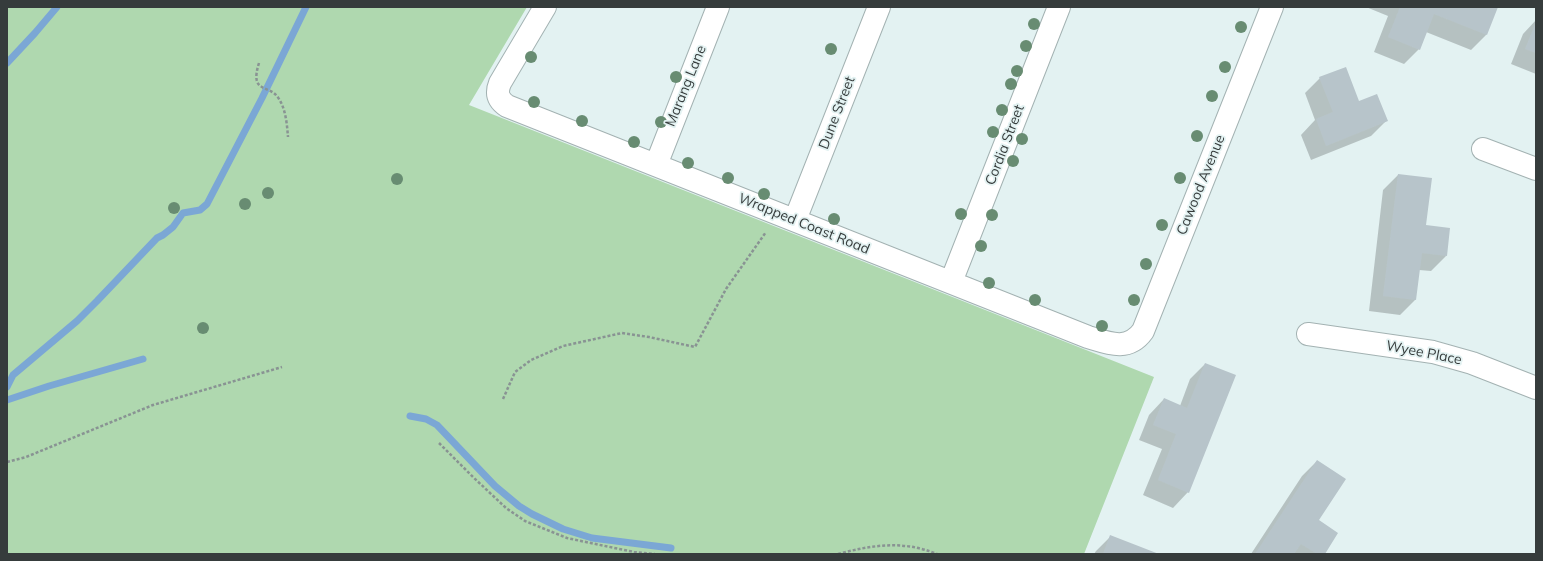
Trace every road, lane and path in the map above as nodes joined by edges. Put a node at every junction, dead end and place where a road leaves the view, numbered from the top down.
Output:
1 (545, 7) edge
2 (718, 7) edge
3 (879, 7) edge
4 (1059, 7) edge
5 (1272, 7) edge
6 (259, 63) dead end
7 (288, 137) dead end
8 (1483, 149) dead end
9 (656, 166) junction
10 (1536, 169) edge
11 (795, 220) junction
12 (768, 227) dead end
13 (951, 282) junction
14 (1308, 334) dead end
15 (1113, 344) joint
16 (282, 367) dead end
17 (1536, 388) edge
18 (503, 399) dead end
19 (439, 443) dead end
20 (7, 462) edge
21 (655, 554) edge
22 (838, 554) edge
23 (937, 554) edge

1 - 9 street, Wrapped Coast Road
2 - 9 street, Marang Lane
3 - 11 street, Dune Street
4 - 13 street, Cordia Street
5 - 15 street, Cawood Avenue
6 - 7 path
8 - 10 street
9 - 11 street, Wrapped Coast Road
11 - 13 street, Wrapped Coast Road
12 - 18 path
13 - 15 street, Wrapped Coast Road
14 - 17 street, Wyee Place
16 - 20 path
19 - 21 path
22 - 23 path

